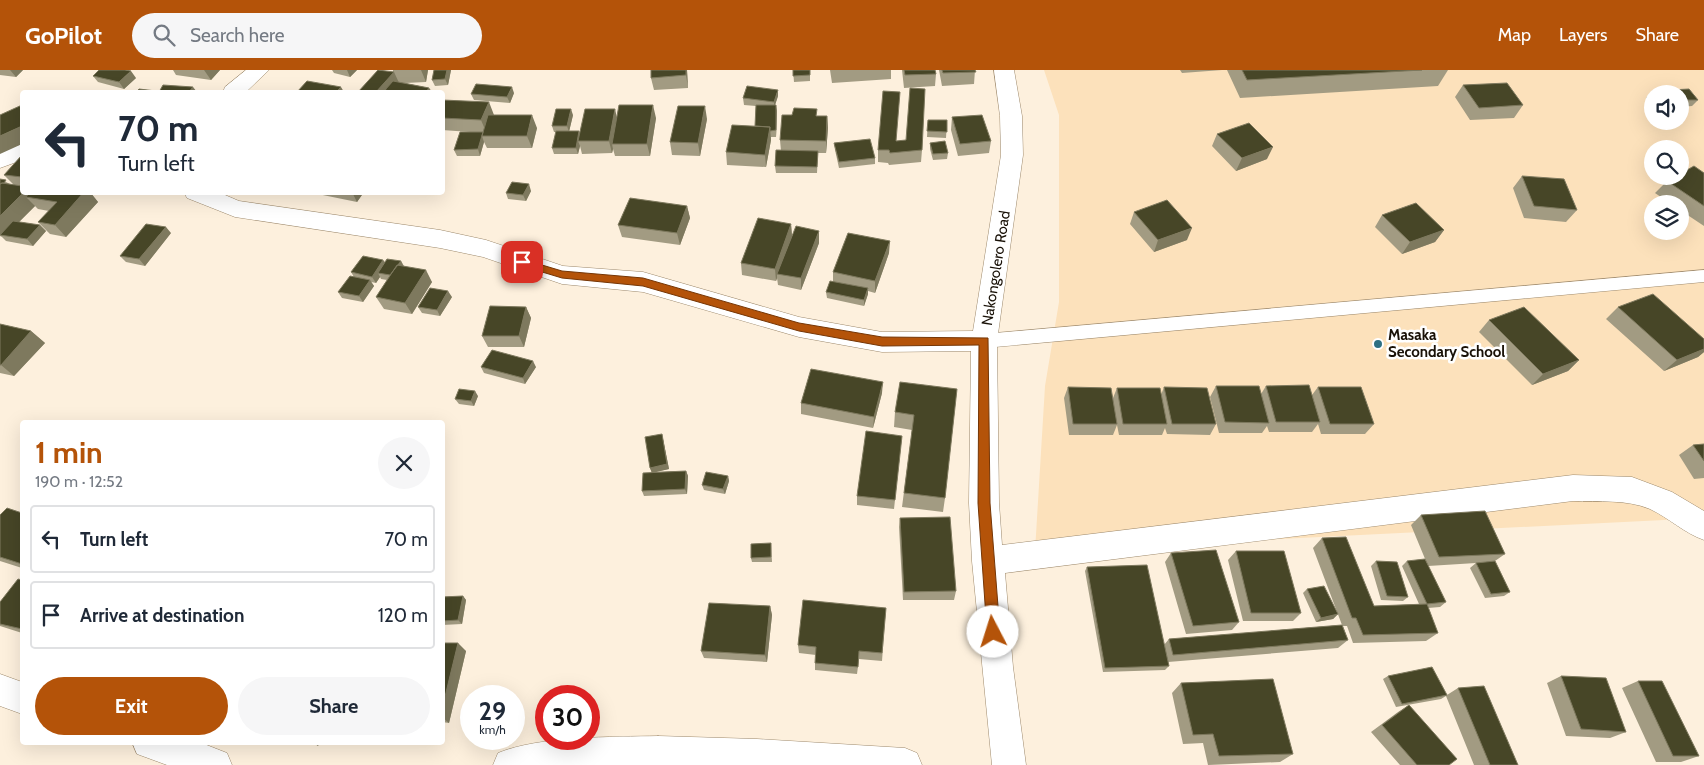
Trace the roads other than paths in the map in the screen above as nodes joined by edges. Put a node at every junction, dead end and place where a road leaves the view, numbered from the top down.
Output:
1 (258, 70) edge
2 (1004, 70) edge
3 (235, 90) edge
4 (20, 153) edge
5 (0, 160) edge
6 (202, 195) edge
7 (1704, 276) edge
8 (984, 341) junction
9 (1704, 527) edge
10 (987, 561) junction
11 (0, 690) edge
12 (20, 697) edge
13 (158, 745) edge
14 (215, 765) edge
15 (510, 765) edge
16 (905, 765) edge
17 (1009, 765) edge

1 - 3 street
2 - 8 street, Nakongolero Road
4 - 5 street
6 - 8 street
7 - 8 lane
8 - 10 street, Nakongolero Road
9 - 10 street
10 - 17 street, Nakongolero Road
11 - 12 street
13 - 14 street
15 - 16 street

